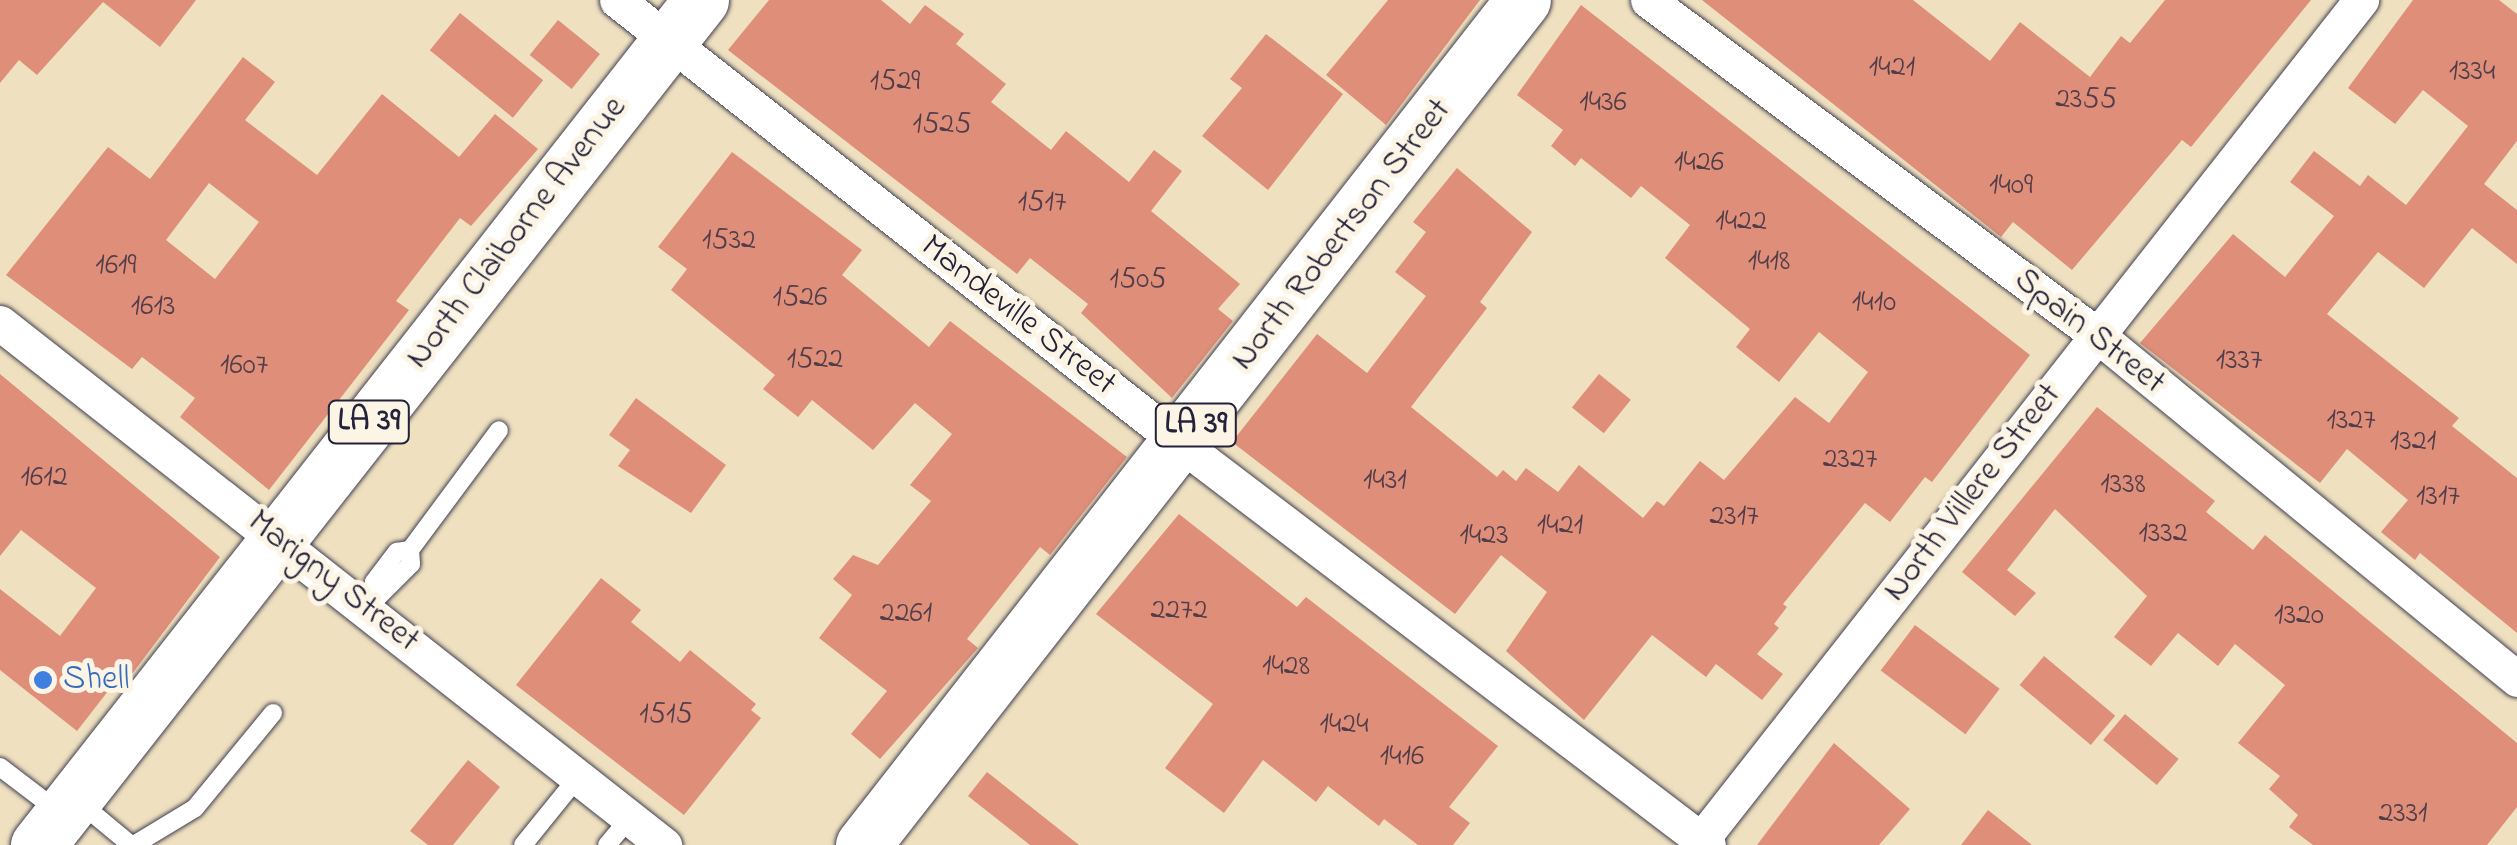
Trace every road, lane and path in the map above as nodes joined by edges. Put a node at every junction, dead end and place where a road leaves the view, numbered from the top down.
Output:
1 (617, 0) edge
2 (1523, 0) edge
3 (1648, 0) edge
4 (2361, 0) edge
5 (685, 20) edge
6 (0, 323) edge
7 (2096, 335) junction
8 (499, 430) dead end
9 (1181, 444) junction
10 (278, 537) junction
11 (372, 602) junction
12 (2517, 680) edge
13 (273, 714) dead end
14 (0, 766) edge
15 (578, 777) junction
16 (630, 818) junction
17 (58, 819) edge
18 (1702, 843) edge
19 (133, 845) edge
20 (523, 845) edge
21 (607, 845) edge
22 (664, 845) edge
23 (863, 845) edge

1 - 5 street, Mandeville Street
2 - 9 main road, North Robertson Street / LA 39
3 - 7 street, Spain Street
4 - 7 street, North Villere Street
5 - 9 street, Mandeville Street
5 - 10 main road, North Claiborne Avenue / LA 39
6 - 10 street, Marigny Street
7 - 12 street, Spain Street
7 - 18 street, North Villere Street
8 - 11 lane
9 - 18 street, Mandeville Street
9 - 23 main road, North Robertson Street / LA 39
10 - 11 street, Marigny Street
10 - 17 main road, North Claiborne Avenue / LA 39
11 - 15 street, Marigny Street
13 - 19 lane
14 - 17 lane
15 - 16 street, Marigny Street
15 - 20 lane
16 - 21 lane
16 - 22 street, Marigny Street
17 - 19 lane

